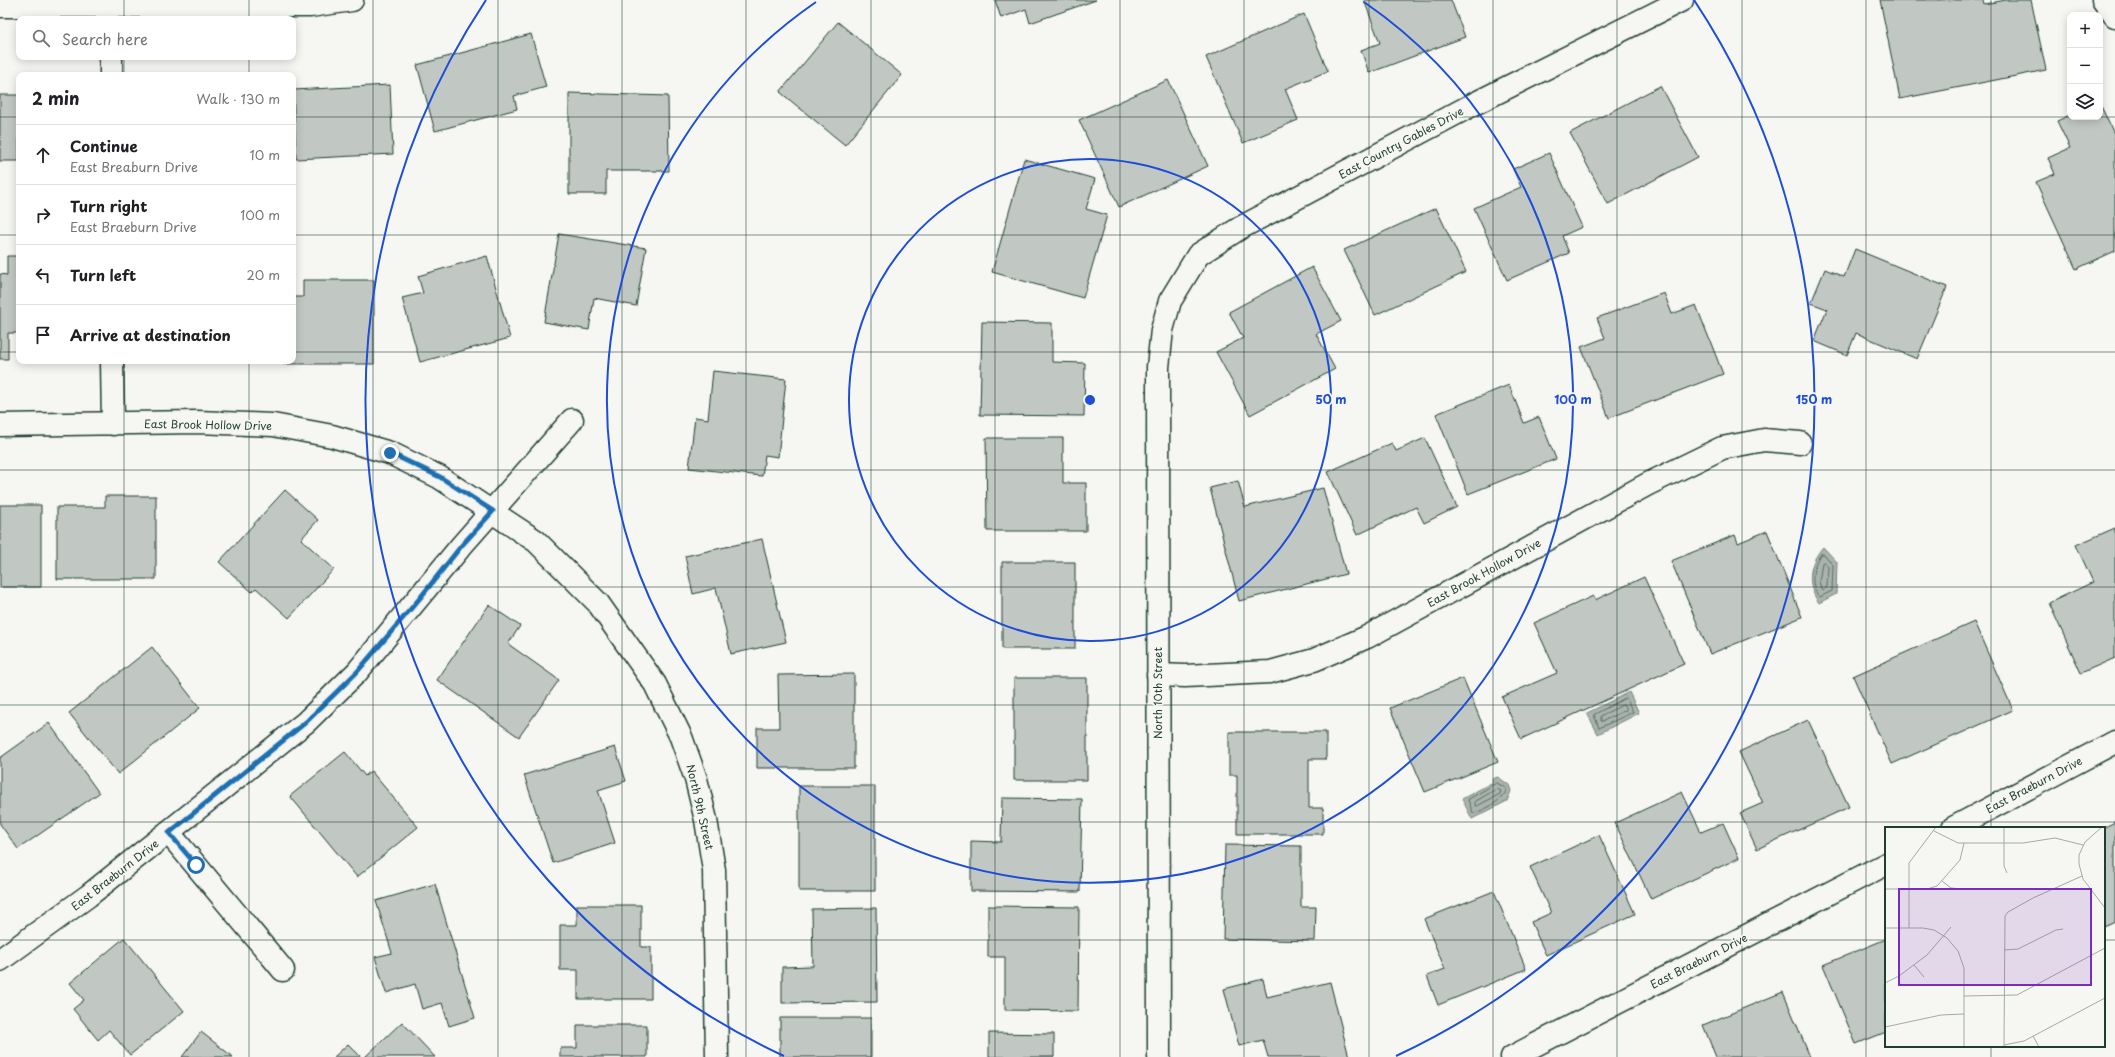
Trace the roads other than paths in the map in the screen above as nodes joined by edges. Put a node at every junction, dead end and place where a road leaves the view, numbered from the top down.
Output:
1 (352, 0) edge
2 (1682, 0) edge
3 (2104, 0) edge
4 (0, 6) edge
5 (111, 8) edge
6 (2115, 16) edge
7 (111, 60) edge
8 (111, 72) edge
9 (1162, 330) joint
10 (112, 364) edge
11 (572, 420) dead end
12 (113, 424) junction
13 (0, 425) edge
14 (1800, 443) dead end
15 (493, 511) junction
16 (1158, 675) junction
17 (2115, 742) edge
18 (1955, 827) edge
19 (169, 833) junction
20 (1885, 865) edge
21 (0, 960) edge
22 (283, 970) dead end
23 (717, 1057) edge
24 (1159, 1057) edge
25 (1512, 1057) edge

1 - 5 street
2 - 9 street, East Country Gables Drive
3 - 6 street
4 - 5 street
7 - 8 street
9 - 16 street, North 10th Street
10 - 12 street
11 - 15 street
12 - 13 street, East Brook Hollow Drive
12 - 15 street, East Brook Hollow Drive
14 - 16 street, East Brook Hollow Drive
15 - 19 street, East Braeburn Drive
15 - 23 street, North 9th Street
16 - 24 street, North 10th Street
17 - 18 street, East Braeburn Drive
19 - 21 street, East Braeburn Drive
19 - 22 street
20 - 25 street, East Braeburn Drive

